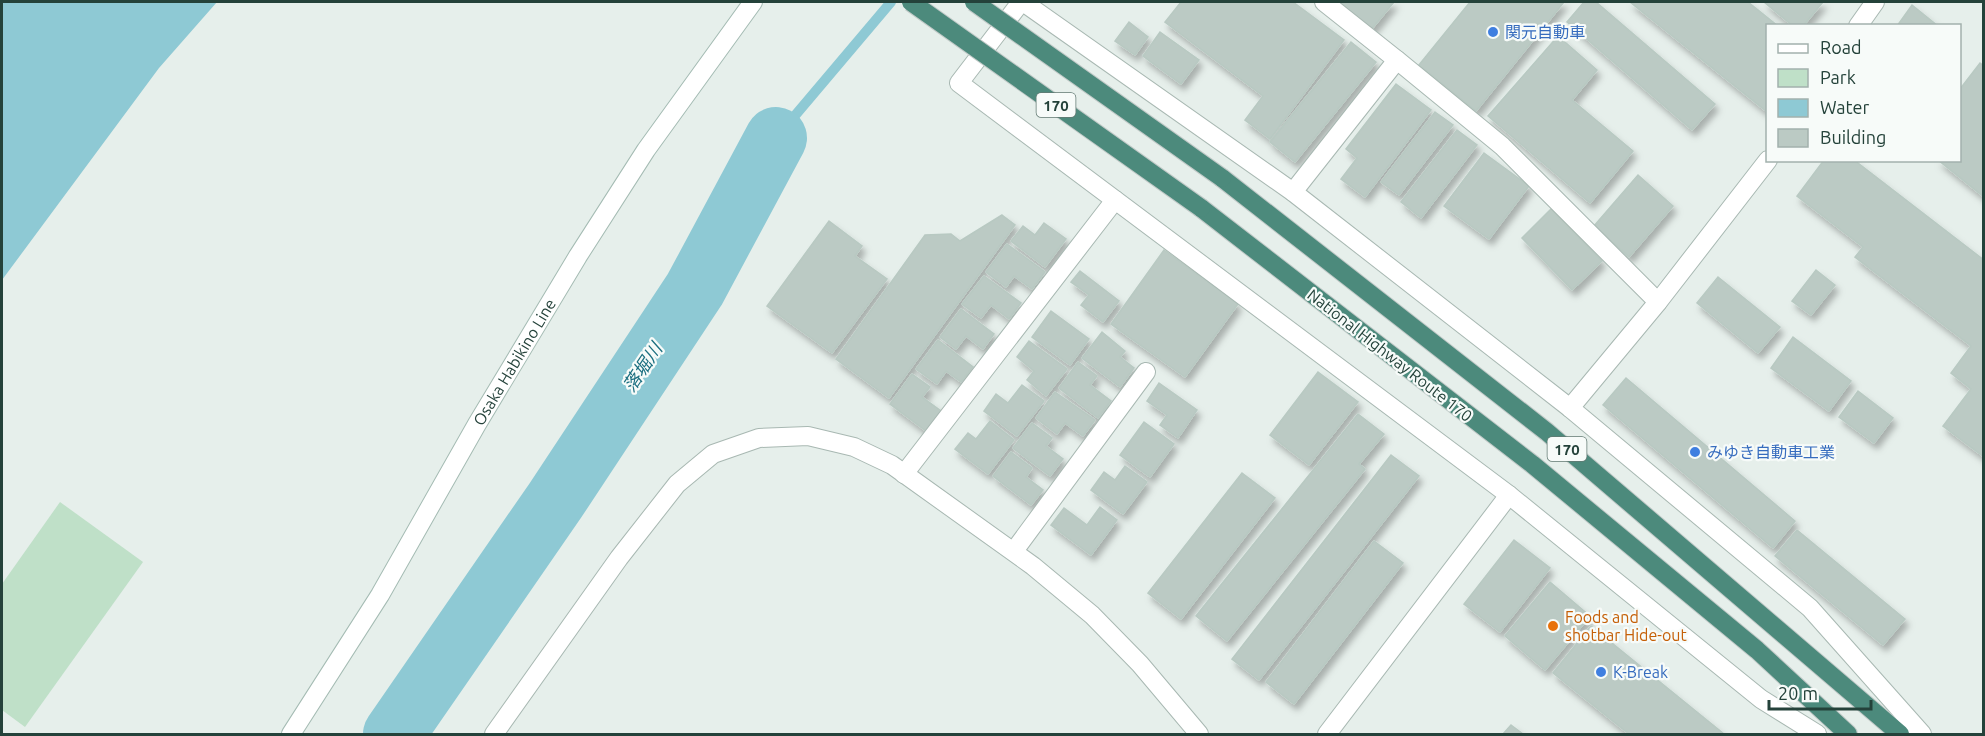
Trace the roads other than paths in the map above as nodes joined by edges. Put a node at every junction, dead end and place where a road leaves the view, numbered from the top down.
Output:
1 (753, 2) edge
2 (911, 2) edge
3 (974, 2) edge
4 (1022, 2) edge
5 (1324, 2) edge
6 (1875, 2) edge
7 (1859, 24) edge
8 (1397, 60) junction
9 (1766, 161) edge
10 (1293, 192) junction
11 (1115, 200) junction
12 (1658, 302) junction
13 (1146, 372) dead end
14 (1570, 408) junction
15 (904, 474) junction
16 (1509, 495) junction
17 (1014, 551) junction
18 (291, 735) edge
19 (494, 735) edge
20 (1198, 735) edge
21 (1327, 735) edge
22 (1817, 735) edge
23 (1848, 735) edge
24 (1900, 735) edge
25 (1922, 735) edge

1 - 18 street, Osaka Habikino Line
2 - 23 highway, National Highway Route 170 / 170, bridge
3 - 24 highway, 170, bridge
4 - 10 street
4 - 11 street
5 - 8 street
6 - 7 street
8 - 10 street
8 - 12 street
9 - 12 street
10 - 14 street
11 - 15 street
11 - 16 street
12 - 14 street
13 - 17 street
14 - 25 street
15 - 17 street
15 - 19 street
16 - 21 street
16 - 22 street
17 - 20 street

